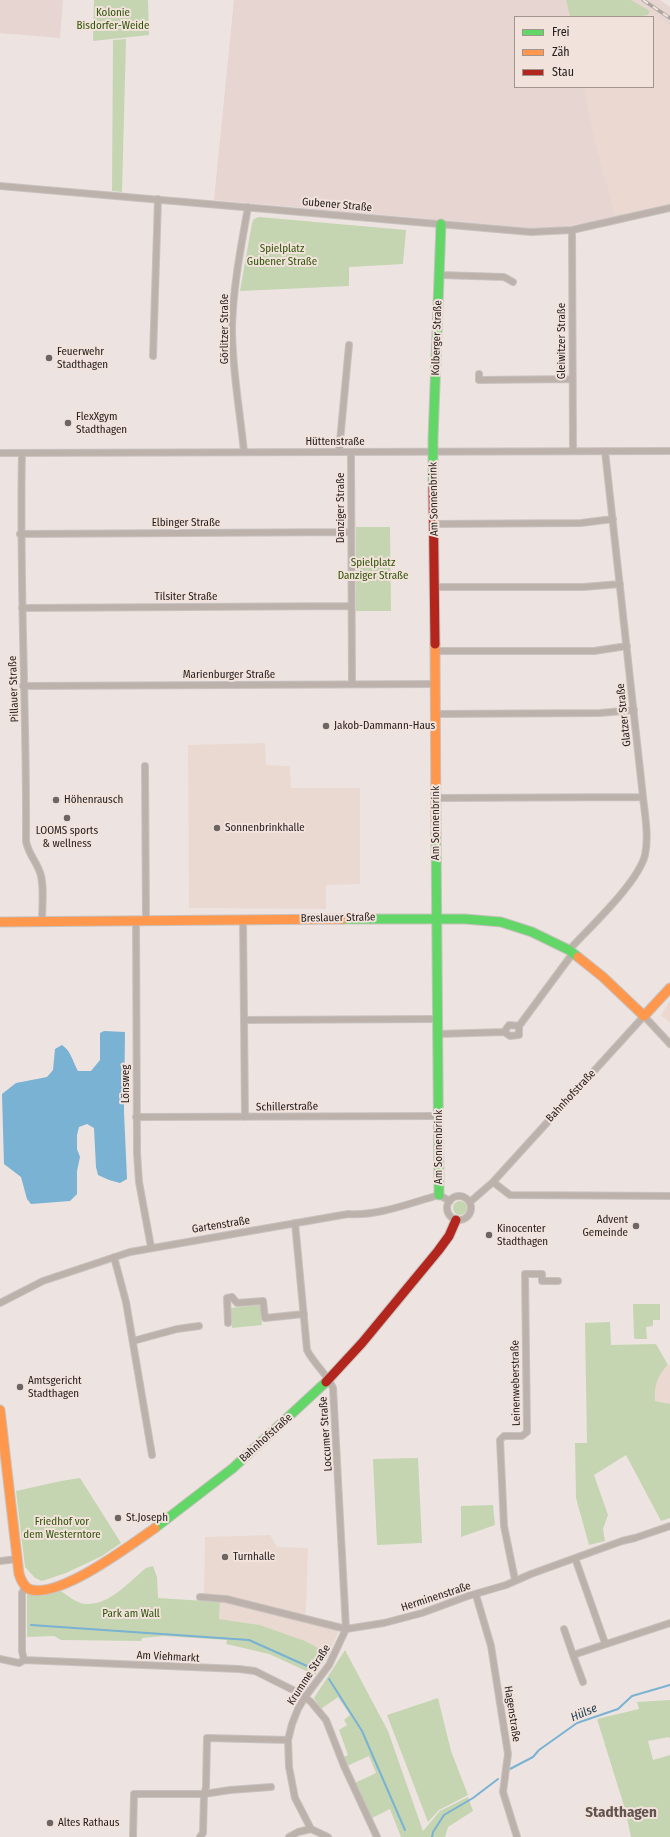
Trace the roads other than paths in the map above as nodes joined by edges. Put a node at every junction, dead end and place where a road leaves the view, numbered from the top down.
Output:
1 (0, 186) edge
2 (158, 199) junction
3 (248, 207) junction
4 (670, 208) edge
5 (442, 224) junction
6 (572, 230) junction
7 (440, 275) junction
8 (513, 282) dead end
9 (349, 345) dead end
10 (153, 356) dead end
11 (479, 374) dead end
12 (572, 379) junction
13 (573, 451) junction
14 (605, 451) junction
15 (670, 451) edge
16 (244, 452) junction
17 (339, 452) junction
18 (351, 452) junction
19 (434, 452) junction
20 (0, 453) edge
21 (22, 453) junction
22 (613, 520) junction
23 (435, 524) junction
24 (352, 532) junction
25 (20, 534) junction
26 (620, 584) junction
27 (435, 587) junction
28 (351, 606) junction
29 (22, 608) junction
30 (627, 646) junction
31 (435, 651) junction
32 (352, 684) junction
33 (435, 684) junction
34 (23, 686) junction
35 (634, 710) junction
36 (436, 714) junction
37 (145, 766) dead end
38 (643, 797) junction
39 (436, 798) junction
40 (437, 918) junction
41 (136, 920) junction
42 (146, 920) junction
43 (243, 920) junction
44 (42, 921) junction
45 (0, 922) edge
46 (571, 952) junction
47 (670, 988) edge
48 (644, 1016) junction
49 (438, 1019) junction
50 (244, 1020) junction
51 (520, 1026) junction
52 (504, 1032) junction
53 (438, 1034) junction
54 (670, 1044) edge
55 (439, 1116) junction
56 (136, 1117) junction
57 (245, 1117) junction
58 (493, 1182) junction
59 (439, 1195) junction
60 (670, 1196) edge
61 (450, 1201) junction
62 (470, 1202) junction
63 (456, 1220) junction
64 (295, 1223) junction
65 (151, 1247) junction
66 (114, 1257) junction
67 (558, 1281) dead end
68 (0, 1303) edge
69 (304, 1314) junction
70 (228, 1323) dead end
71 (199, 1326) dead end
72 (133, 1341) junction
73 (329, 1379) junction
74 (0, 1410) edge
75 (152, 1456) dead end
76 (670, 1526) edge
77 (575, 1558) junction
78 (17, 1559) junction
79 (0, 1561) edge
80 (515, 1580) junction
81 (26, 1586) junction
82 (476, 1594) junction
83 (200, 1597) dead end
84 (670, 1622) edge
85 (346, 1629) junction
86 (564, 1630) dead end
87 (605, 1643) junction
88 (573, 1655) junction
89 (0, 1659) edge
90 (24, 1660) junction
91 (583, 1682) dead end
92 (305, 1697) junction
93 (288, 1740) junction
94 (271, 1787) dead end
95 (204, 1794) junction
96 (311, 1829) junction
97 (133, 1837) edge
98 (200, 1837) edge
99 (288, 1837) edge
100 (328, 1837) edge
101 (376, 1837) edge
102 (516, 1837) edge

1 - 2 street, Gubener Straße
2 - 3 street, Gubener Straße
2 - 10 street
3 - 5 street, Gubener Straße
3 - 16 street, Görlitzer Straße
4 - 6 street, Gubener Straße
5 - 6 street, Gubener Straße
5 - 7 street, Kolberger Straße
6 - 12 street, Gleiwitzer Straße
7 - 8 street
7 - 19 street, Kolberger Straße
9 - 17 street
11 - 12 street
12 - 13 street, Gleiwitzer Straße
13 - 14 street, Hüttenstraße
13 - 19 street, Hüttenstraße
14 - 15 street, Hüttenstraße
14 - 22 street, Glatzer Straße
16 - 17 street, Hüttenstraße
16 - 21 street, Hüttenstraße
17 - 18 street, Hüttenstraße
18 - 19 street, Hüttenstraße
18 - 24 street, Danziger Straße
19 - 23 street, Am Sonnenbrink
20 - 21 street, Hüttenstraße
21 - 25 street, Pillauer Straße
22 - 23 street
22 - 26 street, Glatzer Straße
23 - 27 street, Am Sonnenbrink
24 - 25 street, Elbinger Straße
24 - 28 street, Danziger Straße
25 - 29 street, Pillauer Straße
26 - 27 street
26 - 30 street, Glatzer Straße
27 - 31 street, Am Sonnenbrink
28 - 29 street, Tilsiter Straße
28 - 32 street, Danziger Straße
29 - 34 street, Pillauer Straße
30 - 31 street
30 - 35 street, Glatzer Straße
31 - 33 street, Am Sonnenbrink
32 - 33 street, Marienburger Straße
32 - 34 street, Marienburger Straße
33 - 36 street, Am Sonnenbrink
34 - 44 street, Pillauer Straße
35 - 36 street
35 - 38 street, Glatzer Straße
36 - 39 street, Am Sonnenbrink
37 - 42 street
38 - 39 street
38 - 46 street, Glatzer Straße
39 - 40 street, Am Sonnenbrink
40 - 43 street, Breslauer Straße
40 - 46 street, Breslauer Straße
40 - 49 street, Am Sonnenbrink
41 - 42 street, Breslauer Straße
41 - 44 street, Breslauer Straße
41 - 56 street, Lönsweg
42 - 43 street, Breslauer Straße
43 - 50 street
44 - 45 street, Breslauer Straße
46 - 48 street, Breslauer Straße
46 - 51 street, Glatzer Straße
47 - 48 street, Bahnhofstraße
48 - 54 street
48 - 58 street, Bahnhofstraße
49 - 50 street
49 - 53 street, Am Sonnenbrink
50 - 57 street
51 - 52 street
51 - 52 street, Glatzer Straße
52 - 53 street
53 - 55 street, Am Sonnenbrink
55 - 57 street, Schillerstraße
55 - 59 street, Am Sonnenbrink
56 - 57 street, Schillerstraße
56 - 65 street, Lönsweg
58 - 60 street
58 - 62 street, Bahnhofstraße
59 - 61 street
59 - 64 street, Gartenstraße
61 - 62 street
61 - 63 street
62 - 63 street
63 - 73 street, Bahnhofstraße
64 - 65 street, Gartenstraße
64 - 69 street, Loccumer Straße
65 - 66 street, Gartenstraße
66 - 68 street, Gartenstraße
66 - 72 street
67 - 80 street, Leinenweberstraße
69 - 70 street
69 - 73 street, Loccumer Straße
71 - 72 street
72 - 75 street
73 - 81 street, Bahnhofstraße
73 - 85 street, Loccumer Straße
74 - 78 street
76 - 77 street, Herminenstraße
77 - 80 street, Herminenstraße
77 - 87 street
78 - 79 street
78 - 81 street
80 - 82 street, Herminenstraße
81 - 90 street
82 - 85 street, Herminenstraße
82 - 102 street, Hagenstraße
83 - 85 street, Herminenstraße
84 - 87 street
85 - 92 street, Krumme Straße
86 - 88 street
87 - 88 street
88 - 91 street
89 - 90 street, Am Viehmarkt
90 - 92 street, Am Viehmarkt
92 - 93 street, Krumme Straße
92 - 101 street, Am Viehmarkt
93 - 95 street
93 - 96 street, Krumme Straße
94 - 95 street
95 - 97 street
95 - 98 street
96 - 99 street
96 - 100 street

